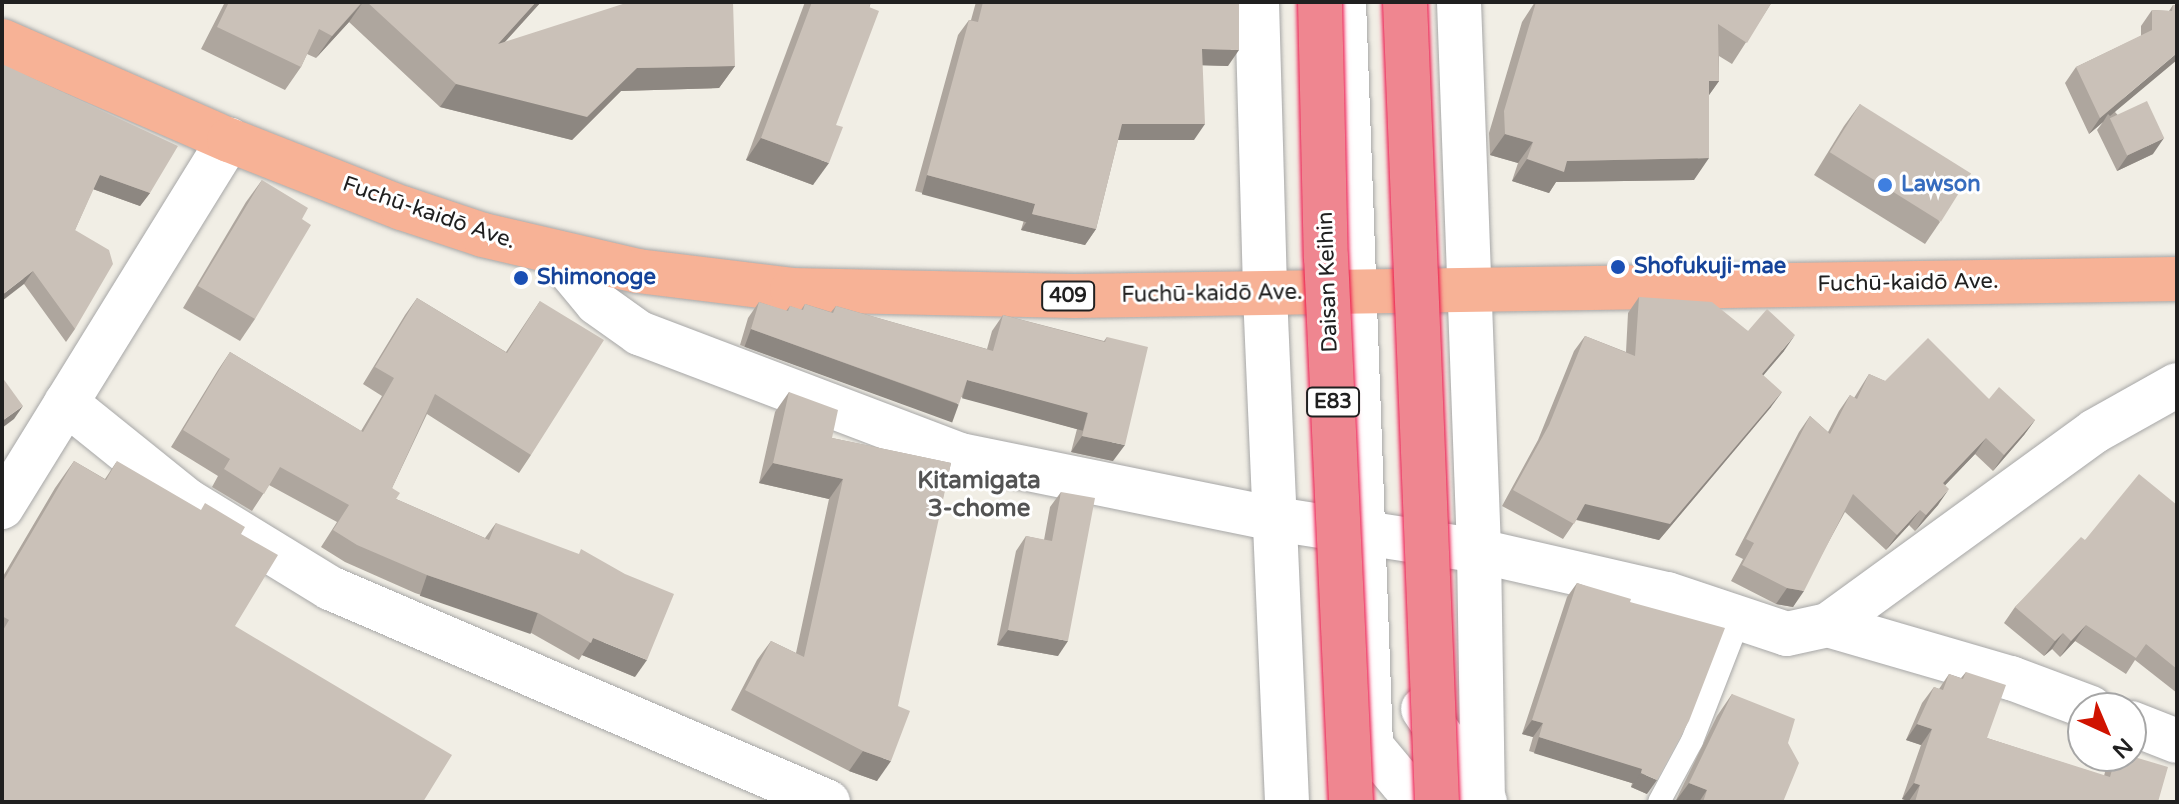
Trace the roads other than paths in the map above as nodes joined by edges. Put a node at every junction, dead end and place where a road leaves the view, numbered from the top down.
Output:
1 (1257, 2) edge
2 (1320, 2) edge
3 (1344, 2) edge
4 (1391, 2) edge
5 (1405, 2) edge
6 (1459, 2) edge
7 (2, 41) edge
8 (229, 140) junction
9 (557, 255) junction
10 (2177, 279) edge
11 (1469, 289) junction
12 (1375, 292) junction
13 (1265, 294) junction
14 (2177, 385) edge
15 (66, 403) junction
16 (2, 507) edge
17 (1275, 519) junction
18 (1366, 533) junction
19 (1411, 540) junction
20 (1479, 551) junction
21 (1740, 618) junction
22 (1828, 625) junction
23 (2067, 699) edge
24 (1390, 769) junction
25 (1476, 800) edge
26 (828, 802) edge
27 (1287, 802) edge
28 (1338, 802) edge
29 (1351, 802) edge
30 (1437, 802) edge
31 (1659, 802) edge

1 - 13 street
2 - 29 highway, Daisan Keihin / E83, bridge
3 - 12 street
4 - 12 street
5 - 30 highway, bridge
6 - 11 street
7 - 8 highway, Fuchū-kaidō Ave. / 409
8 - 9 highway, Fuchū-kaidō Ave. / 409
8 - 15 street
9 - 13 highway, Fuchū-kaidō Ave. / 409
9 - 17 street
10 - 11 highway, Fuchū-kaidō Ave. / 409
11 - 12 highway, Fuchū-kaidō Ave. / 409
11 - 20 street
12 - 13 highway, Fuchū-kaidō Ave. / 409
12 - 18 street
12 - 19 street
13 - 17 street
14 - 22 street
15 - 16 street
15 - 26 street
17 - 18 street
17 - 27 street
18 - 19 street
18 - 24 street
19 - 20 street
19 - 25 street
20 - 21 street
20 - 25 street
21 - 22 street
21 - 31 lane
22 - 23 street
24 - 25 street
24 - 28 street

